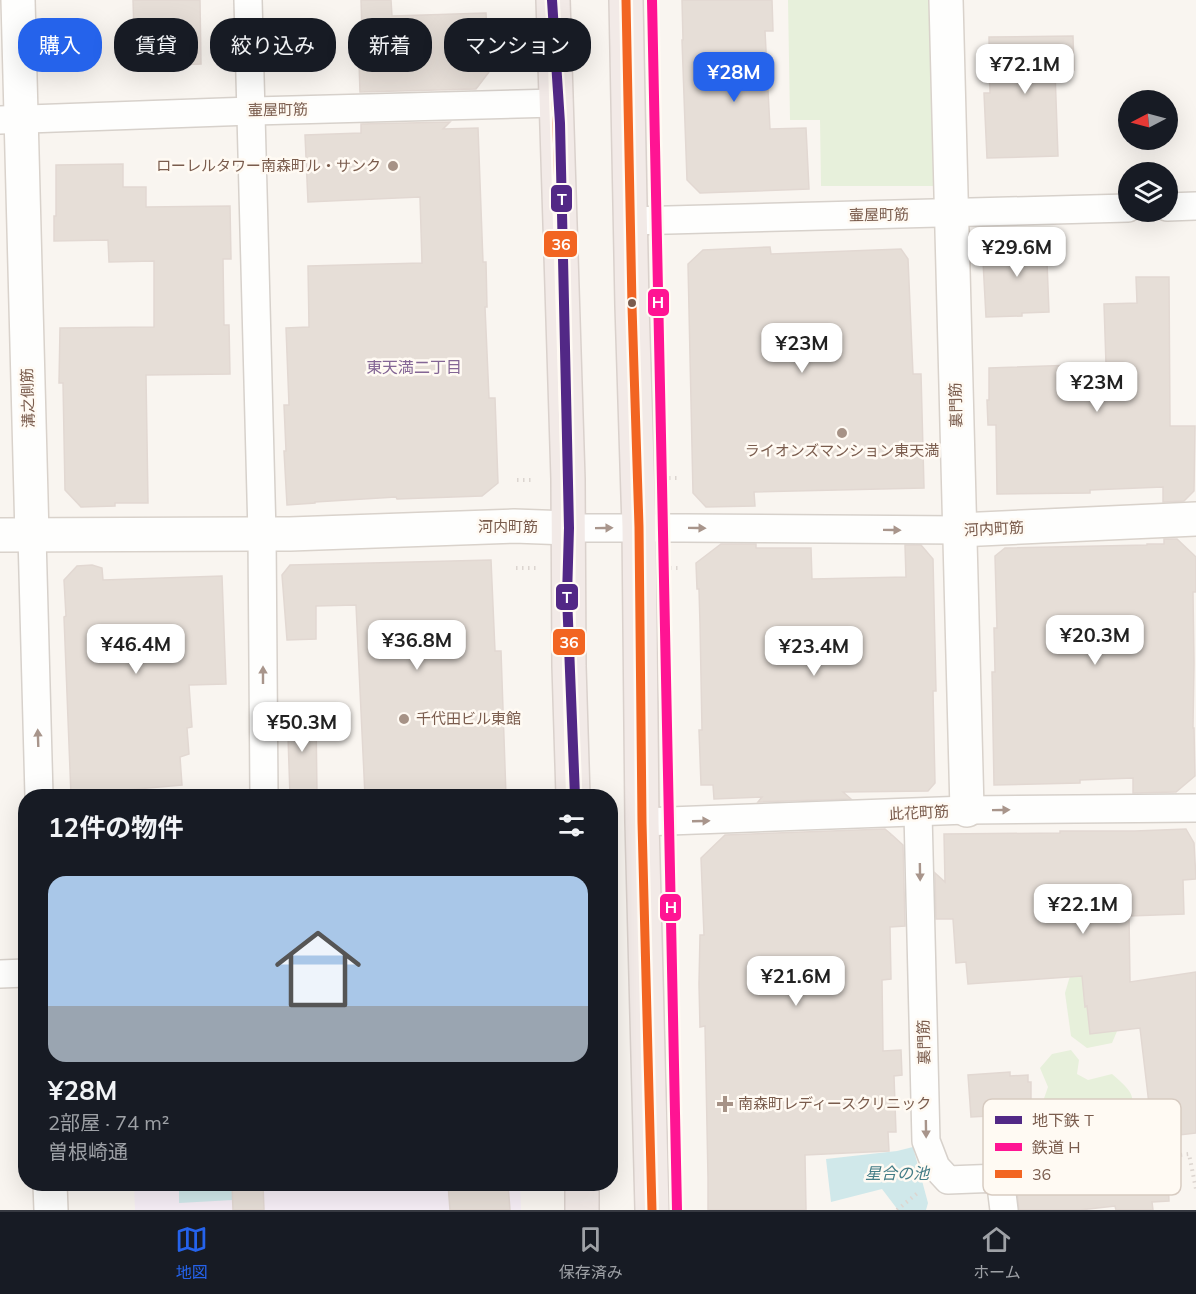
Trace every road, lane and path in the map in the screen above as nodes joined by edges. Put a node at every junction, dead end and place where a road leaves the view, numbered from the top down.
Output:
1 (18, 0) edge
2 (248, 0) edge
3 (553, 0) edge
4 (626, 0) edge
5 (946, 0) edge
6 (556, 104) junction
7 (251, 111) junction
8 (10, 119) edge
9 (1196, 206) edge
10 (1178, 207) edge
11 (1118, 208) edge
12 (951, 214) junction
13 (630, 221) junction
14 (517, 480) dead end
15 (535, 480) dead end
16 (1196, 519) edge
17 (639, 527) junction
18 (569, 528) junction
19 (959, 530) junction
20 (262, 534) junction
21 (16, 536) edge
22 (516, 568) dead end
23 (540, 568) dead end
24 (38, 789) edge
25 (264, 789) edge
26 (573, 789) edge
27 (1196, 808) edge
28 (968, 810) junction
29 (918, 813) junction
30 (642, 822) junction
31 (18, 973) edge
32 (0, 974) edge
33 (1181, 1155) edge
34 (983, 1179) edge
35 (1196, 1182) edge
36 (1196, 1189) edge
37 (50, 1191) edge
38 (582, 1191) edge
39 (921, 1191) dead end
40 (1002, 1195) edge
41 (51, 1210) edge
42 (582, 1210) edge
43 (652, 1210) edge
44 (897, 1210) edge
45 (1004, 1210) edge

1 - 8 street, 溝之側筋
2 - 7 street
3 - 6 highway
4 - 13 highway
5 - 12 street, 裏門筋
6 - 7 street, 壷屋町筋
6 - 18 highway
7 - 8 street, 壷屋町筋
7 - 20 street
8 - 21 street, 溝之側筋
9 - 10 street
11 - 12 street, 壷屋町筋
12 - 13 street, 壷屋町筋
12 - 19 street, 裏門筋
13 - 17 highway
14 - 15 path
16 - 19 street, 河内町筋
18 -> 17 street, 河内町筋
17 -> 19 street, 河内町筋
17 - 30 highway
18 - 20 street, 河内町筋
18 - 26 highway
19 - 28 street, 裏門筋
20 - 21 street, 河内町筋
25 -> 20 street
24 -> 21 street, 溝之側筋
22 - 23 path
28 -> 27 street, 此花町筋
28 - 29 street, 此花町筋
30 -> 29 street, 此花町筋
29 -> 34 street, 裏門筋
30 - 43 highway
31 - 32 street
33 - 35 path
35 - 36 path
37 - 41 street
38 - 42 highway
39 - 44 path
40 -> 45 street, 裏門筋

